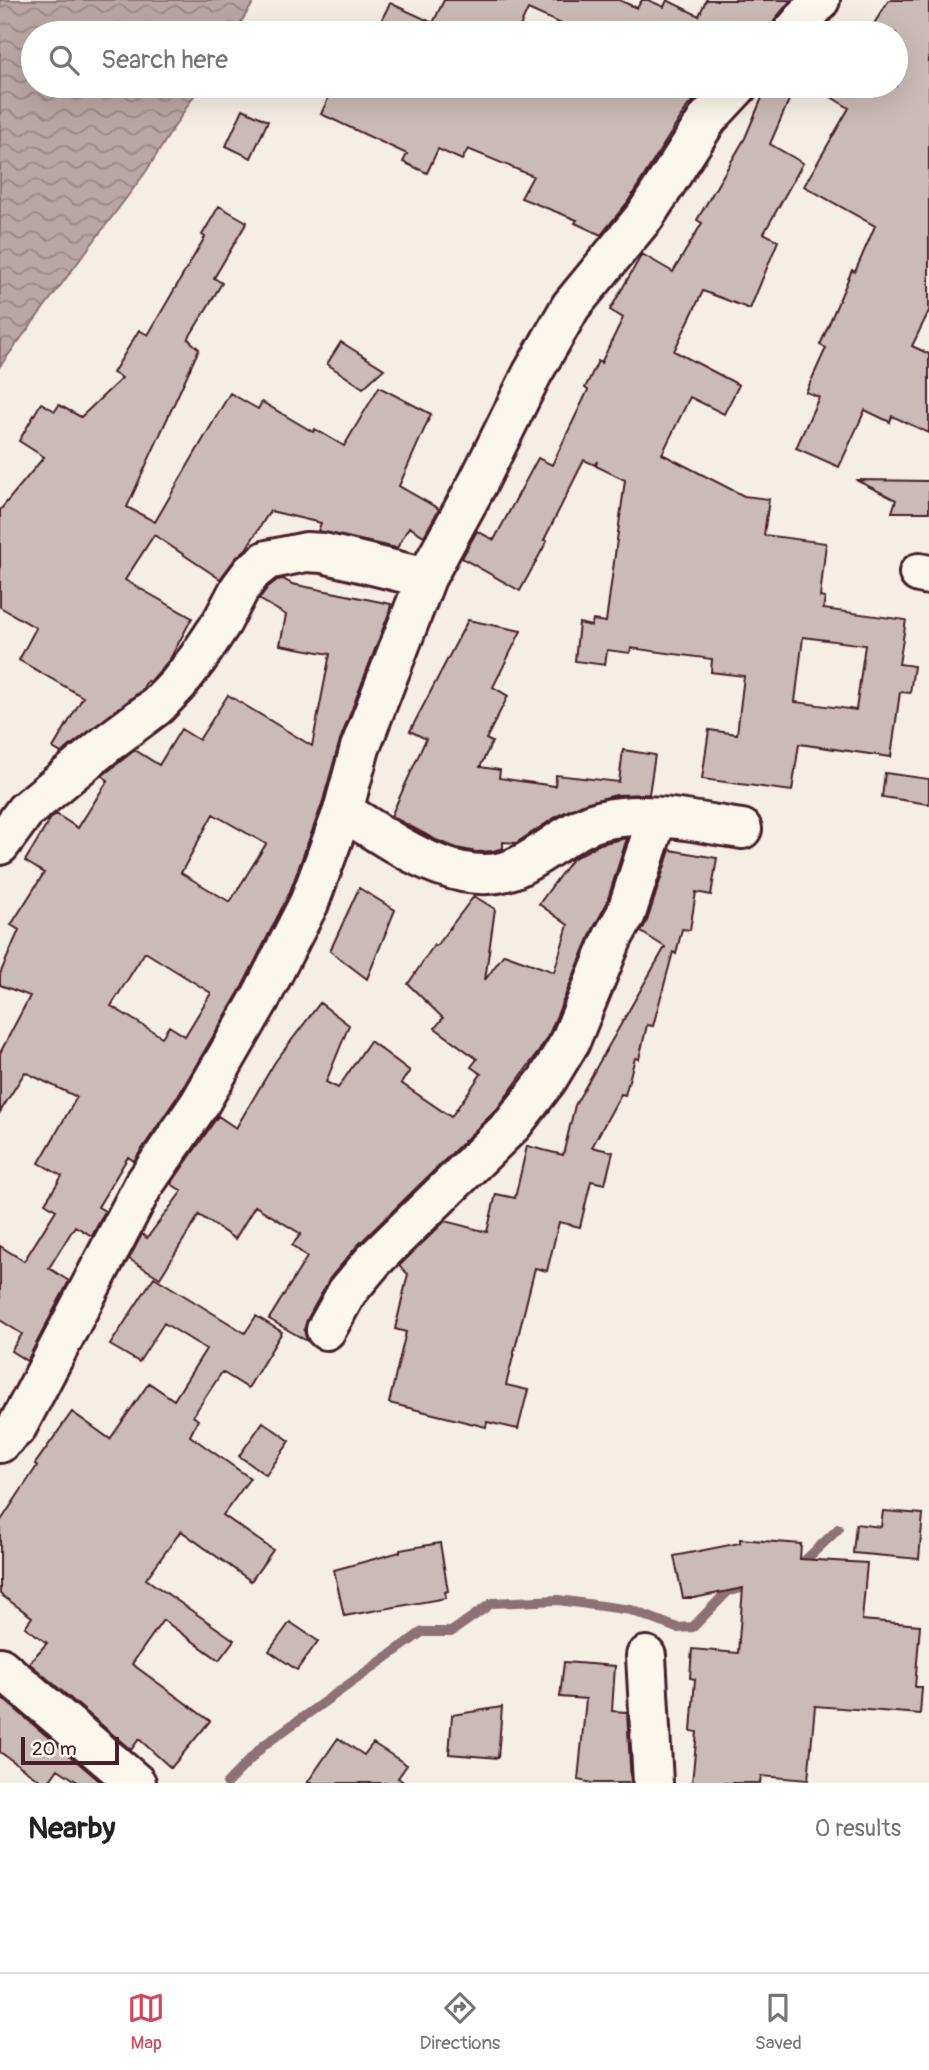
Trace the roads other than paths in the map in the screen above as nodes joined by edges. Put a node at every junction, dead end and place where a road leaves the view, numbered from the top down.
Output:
1 (820, 0) edge
2 (802, 21) edge
3 (727, 98) edge
4 (426, 578) junction
5 (343, 811) junction
6 (657, 818) junction
7 (741, 829) dead end
8 (0, 845) edge
9 (326, 1330) dead end
10 (0, 1443) edge
11 (646, 1656) dead end
12 (0, 1667) edge
13 (136, 1783) edge
14 (653, 1783) edge

1 - 2 street
3 - 4 street
4 - 5 street
4 - 8 street
5 - 6 street
5 - 10 street
6 - 7 street
6 - 9 street
11 - 14 street
12 - 13 street

